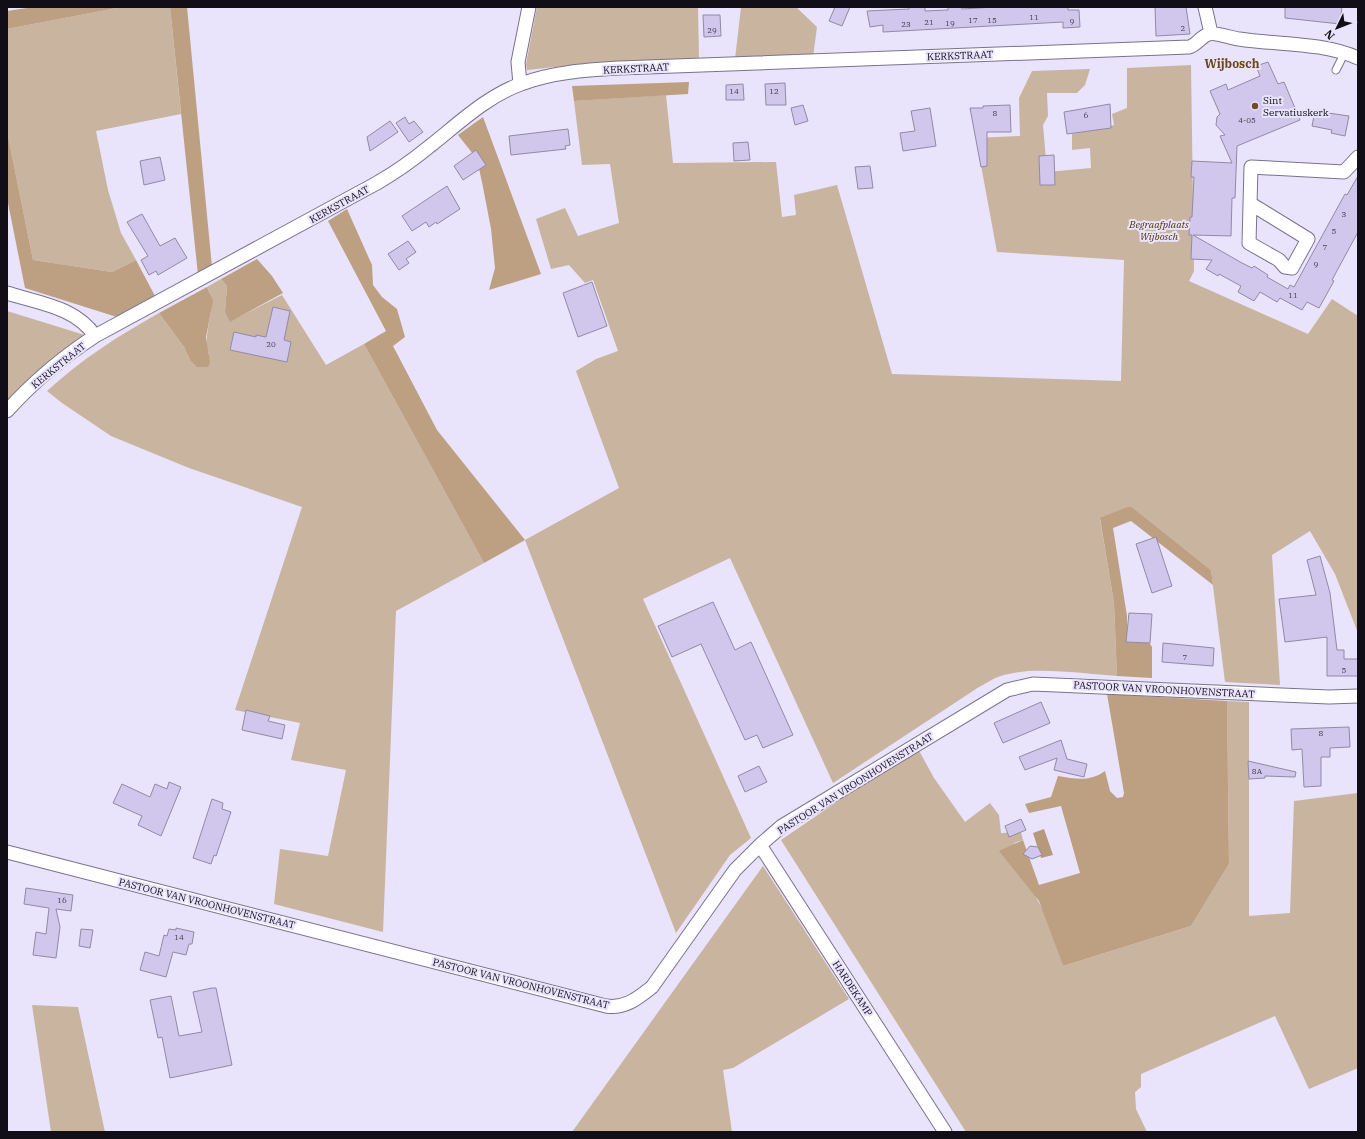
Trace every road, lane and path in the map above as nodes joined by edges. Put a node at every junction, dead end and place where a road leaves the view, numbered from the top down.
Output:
1 (529, 7) edge
2 (1205, 7) edge
3 (1211, 34) junction
4 (1345, 52) junction
5 (1358, 58) edge
6 (1336, 70) dead end
7 (520, 84) junction
8 (1358, 157) edge
9 (1251, 204) junction
10 (7, 293) edge
11 (95, 336) junction
12 (7, 411) edge
13 (1358, 696) edge
14 (760, 845) junction
15 (7, 852) edge
16 (945, 1132) edge

1 - 7 street
2 - 3 street
3 - 4 street
3 - 7 street, KERKSTRAAT
4 - 5 street
4 - 6 lane
7 - 11 street, KERKSTRAAT
8 - 9 street
9 - 9 street
10 - 11 street
11 - 12 street, KERKSTRAAT
13 - 14 street, PASTOOR VAN VROONHOVENSTRAAT
14 - 15 street, PASTOOR VAN VROONHOVENSTRAAT
14 - 16 street, HARDEKAMP

